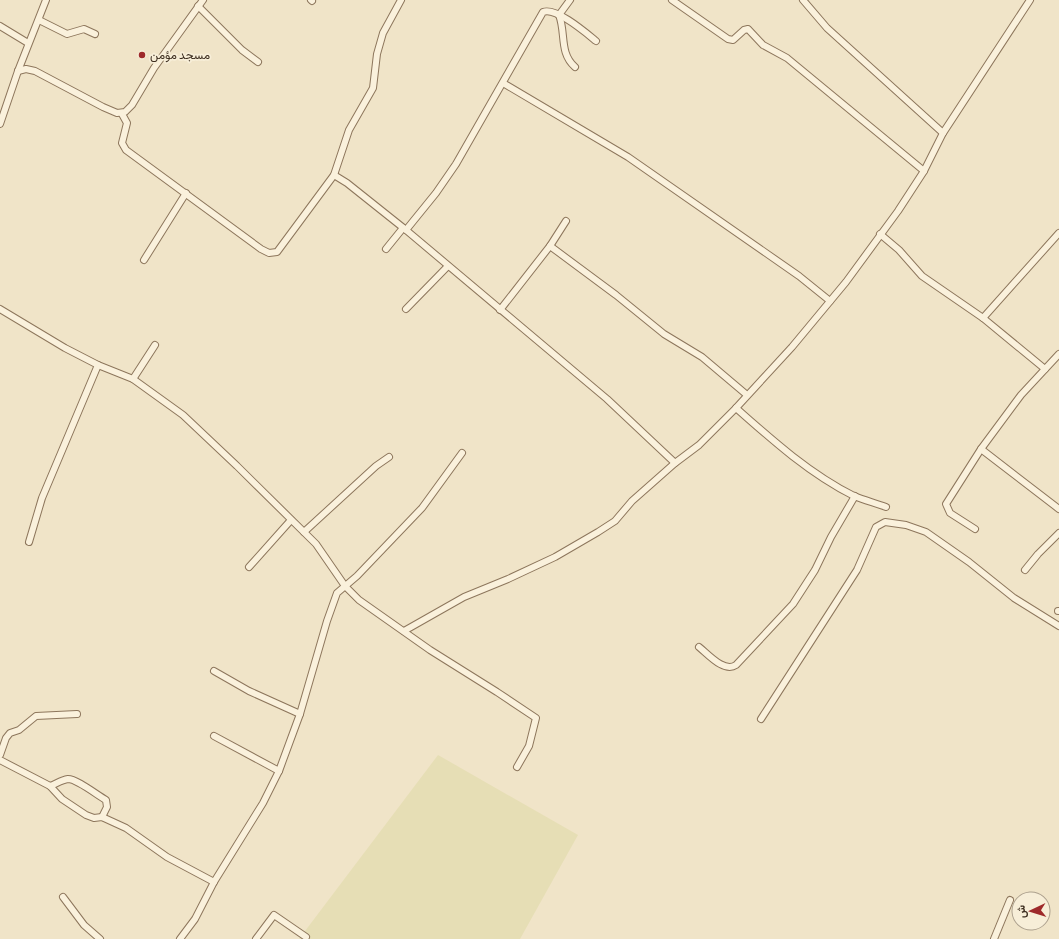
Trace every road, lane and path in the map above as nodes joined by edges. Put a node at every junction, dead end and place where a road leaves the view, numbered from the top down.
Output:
1 (46, 0) edge
2 (203, 0) edge
3 (402, 0) edge
4 (570, 0) edge
5 (672, 0) edge
6 (803, 0) edge
7 (1030, 0) edge
8 (198, 6) junction
9 (559, 15) junction
10 (39, 20) junction
11 (0, 26) edge
12 (95, 34) dead end
13 (596, 40) dead end
14 (28, 43) junction
15 (258, 62) dead end
16 (575, 67) dead end
17 (18, 71) junction
18 (503, 83) junction
19 (122, 114) junction
20 (0, 124) edge
21 (943, 133) junction
22 (924, 171) junction
23 (334, 175) junction
24 (186, 193) junction
25 (566, 221) dead end
26 (404, 229) junction
27 (1059, 233) edge
28 (880, 234) junction
29 (550, 246) junction
30 (386, 249) dead end
31 (144, 260) dead end
32 (448, 266) junction
33 (830, 301) junction
34 (0, 309) edge
35 (406, 309) dead end
36 (500, 310) junction
37 (983, 318) junction
38 (155, 345) dead end
39 (1059, 354) edge
40 (98, 365) junction
41 (1045, 369) junction
42 (133, 379) junction
43 (747, 394) junction
44 (736, 408) junction
45 (981, 449) junction
46 (462, 453) dead end
47 (389, 457) dead end
48 (675, 463) junction
49 (855, 496) junction
50 (886, 507) dead end
51 (1059, 509) edge
52 (291, 520) junction
53 (975, 529) dead end
54 (304, 532) junction
55 (1059, 533) edge
56 (29, 542) dead end
57 (249, 568) dead end
58 (1025, 570) dead end
59 (345, 586) junction
60 (1059, 626) edge
61 (404, 631) junction
62 (699, 647) dead end
63 (214, 671) dead end
64 (77, 714) dead end
65 (300, 714) junction
66 (760, 719) dead end
67 (214, 736) dead end
68 (0, 755) edge
69 (0, 760) edge
70 (517, 767) dead end
71 (279, 771) junction
72 (50, 786) junction
73 (102, 817) junction
74 (214, 882) junction
75 (63, 897) dead end
76 (1010, 900) dead end
77 (306, 937) dead end
78 (100, 939) edge
79 (180, 939) edge
80 (256, 939) edge
81 (994, 939) edge

1 - 10 street
2 - 8 street
3 - 23 street
4 - 9 street
5 - 22 street
6 - 21 street
7 - 21 street
8 - 15 street
8 - 19 street
9 - 13 street
9 - 16 street
9 - 18 street
10 - 12 street
10 - 14 street
11 - 14 street
14 - 17 street
17 - 19 street
17 - 20 street
18 - 26 street
18 - 33 street
19 - 24 street
21 - 22 street
22 - 28 street
23 - 24 street
23 - 26 street
24 - 31 street
25 - 29 street
26 - 30 street
26 - 32 street
27 - 37 street
28 - 33 street
28 - 37 street
29 - 36 street
29 - 43 street
32 - 35 street
32 - 36 street
33 - 43 street
34 - 40 street
36 - 48 street
37 - 41 street
38 - 42 street
39 - 41 street
40 - 42 street
40 - 56 street
41 - 45 street
42 - 52 street
43 - 44 street
44 - 48 street
44 - 49 street
45 - 51 street
45 - 53 street
46 - 59 street
47 - 54 street
48 - 61 street
49 - 50 street
49 - 62 street
52 - 54 street
52 - 57 street
54 - 59 street
55 - 58 street
59 - 61 street
59 - 65 street
60 - 66 street
61 - 70 street
63 - 65 street
64 - 68 street
65 - 71 street
67 - 71 street
69 - 72 street
71 - 74 street
72 - 73 street
72 - 73 street
73 - 74 street
74 - 79 street
75 - 78 street
76 - 81 street
77 - 80 street

